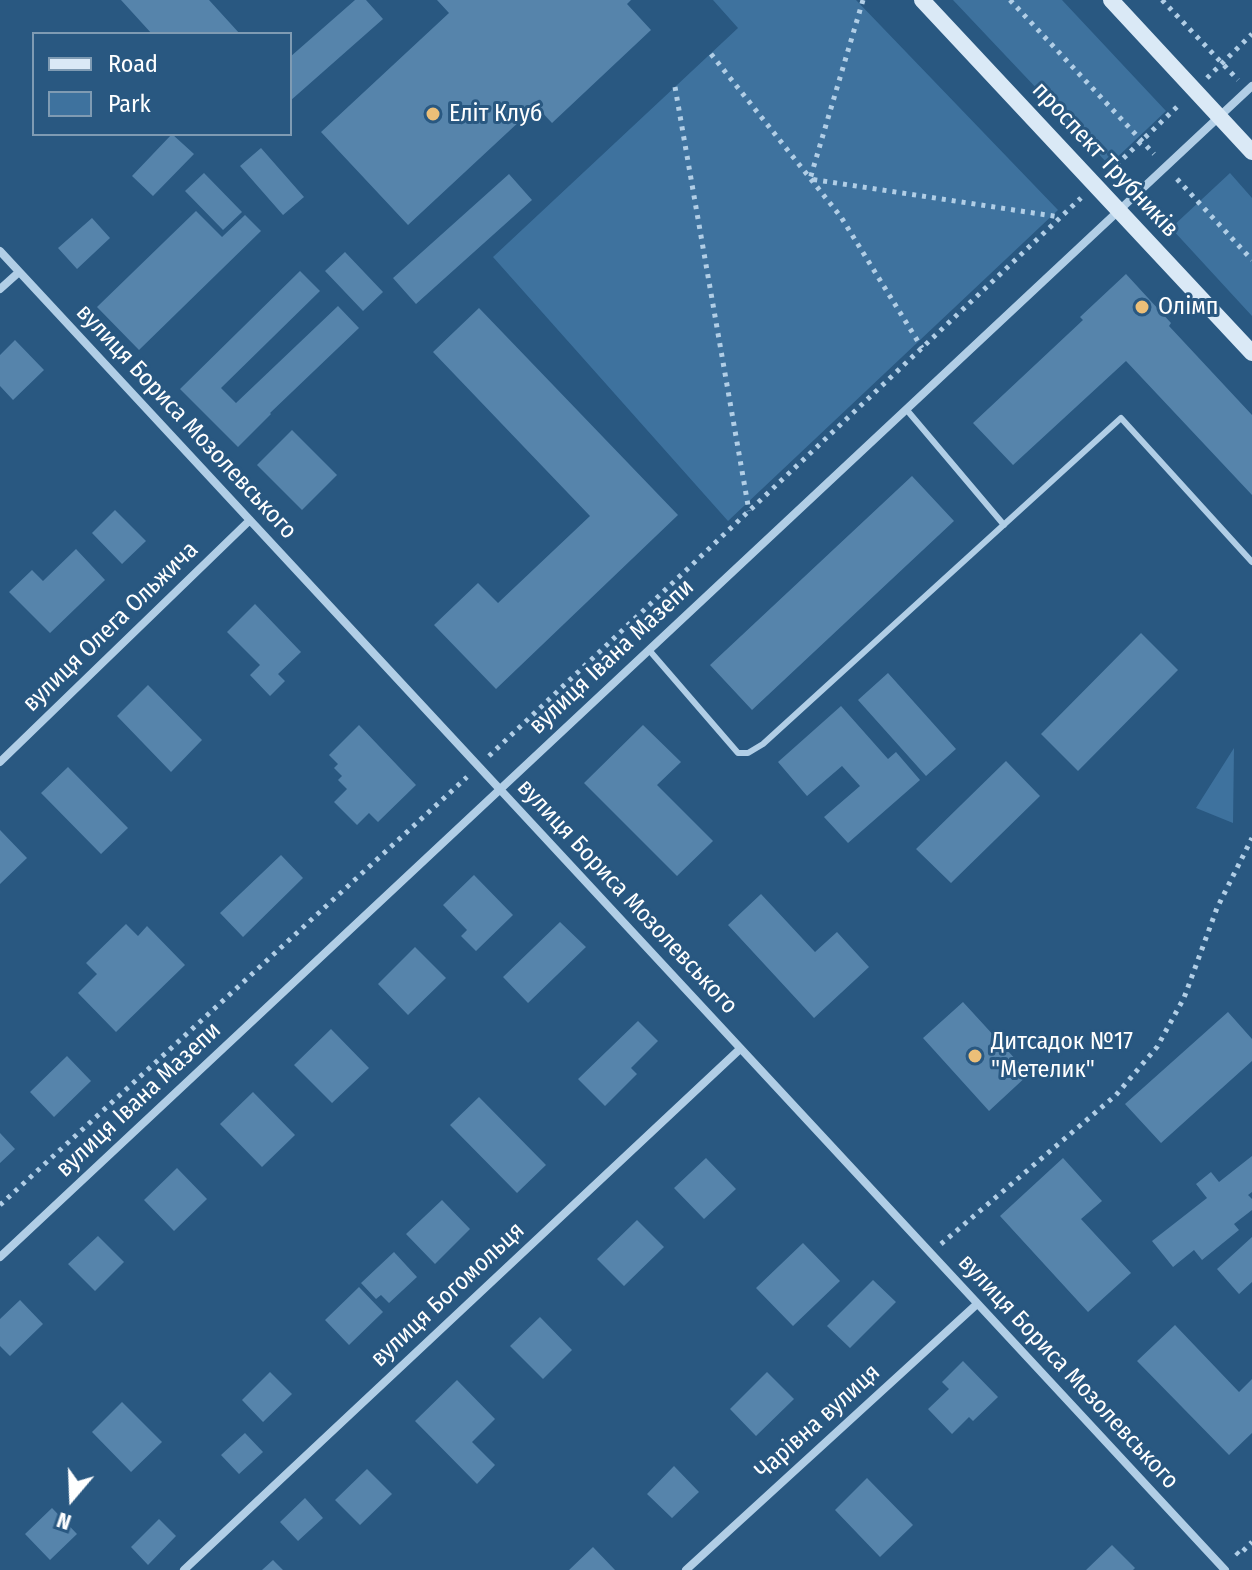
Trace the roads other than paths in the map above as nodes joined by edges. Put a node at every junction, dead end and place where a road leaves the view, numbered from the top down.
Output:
1 (922, 0) edge
2 (1111, 0) edge
3 (1250, 88) edge
4 (1219, 117) junction
5 (1252, 152) edge
6 (1120, 209) junction
7 (0, 251) edge
8 (19, 272) junction
9 (0, 289) edge
10 (1252, 353) edge
11 (906, 409) junction
12 (250, 520) junction
13 (1004, 525) junction
14 (1252, 562) edge
15 (649, 650) junction
16 (0, 762) edge
17 (500, 790) junction
18 (740, 1049) junction
19 (0, 1257) edge
20 (977, 1304) junction
21 (184, 1570) edge
22 (686, 1570) edge
23 (1225, 1570) edge

1 - 6 main road, проспект Трубників
2 - 4 main road
3 - 4 street, вулиця Івана Мазепи
4 - 5 main road
4 - 6 street, вулиця Івана Мазепи
6 - 10 main road, проспект Трубників
6 - 11 street, вулиця Івана Мазепи
7 - 8 street, вулиця Бориса Мозолевського
8 - 9 street
8 - 12 street, вулиця Бориса Мозолевського
11 - 13 lane
11 - 15 street, вулиця Івана Мазепи
12 - 16 street, вулиця Олега Ольжича
12 - 17 street, вулиця Бориса Мозолевського
13 - 14 lane
13 - 15 lane
15 - 17 street, вулиця Івана Мазепи
17 - 18 street, вулиця Бориса Мозолевського
17 - 19 street, вулиця Івана Мазепи
18 - 20 street, вулиця Бориса Мозолевського
18 - 21 street, вулиця Богомольця
20 - 22 street, Чарівна вулиця
20 - 23 street, вулиця Бориса Мозолевського

